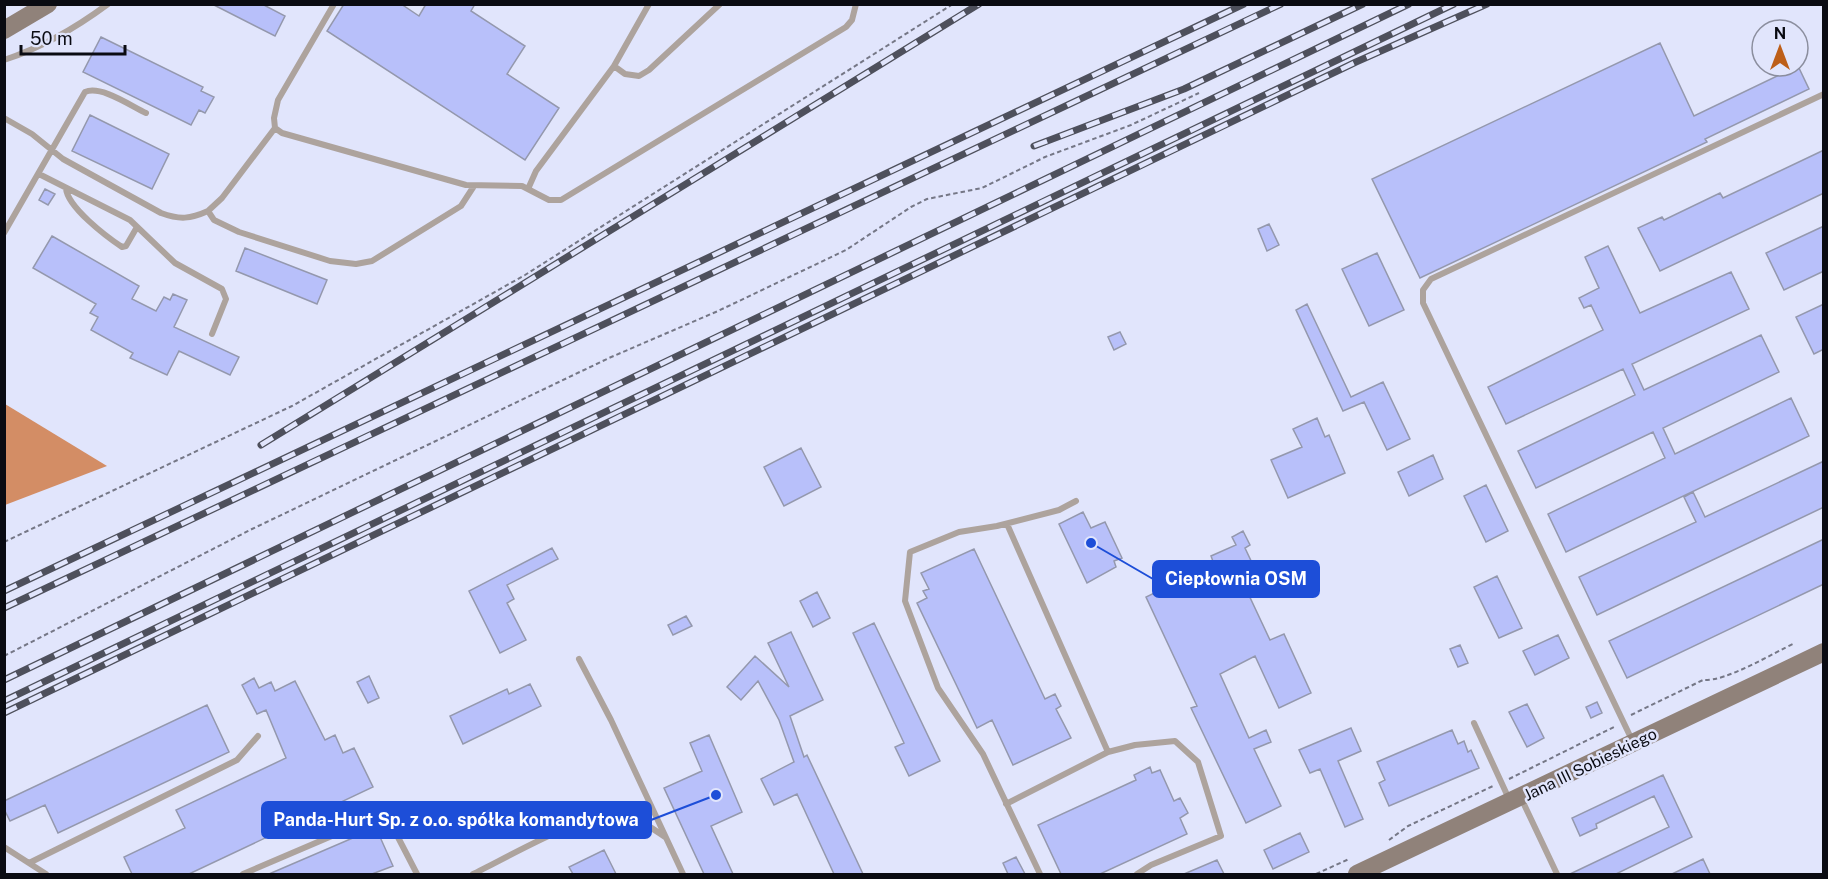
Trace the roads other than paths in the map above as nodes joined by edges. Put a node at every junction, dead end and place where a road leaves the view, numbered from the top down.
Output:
1 (48, 4) edge
2 (108, 4) edge
3 (334, 4) edge
4 (649, 4) edge
5 (720, 4) edge
6 (856, 4) edge
7 (4, 30) edge
8 (4, 60) edge
9 (614, 66) junction
10 (1824, 94) edge
11 (146, 113) dead end
12 (4, 118) edge
13 (275, 128) junction
14 (53, 152) junction
15 (39, 174) junction
16 (474, 186) junction
17 (66, 188) junction
18 (528, 189) junction
19 (208, 211) junction
20 (137, 227) junction
21 (4, 233) edge
22 (212, 334) dead end
23 (1076, 501) dead end
24 (1007, 524) junction
25 (1824, 652) edge
26 (579, 659) dead end
27 (1473, 723) dead end
28 (258, 736) dead end
29 (1633, 743) junction
30 (1108, 752) junction
31 (1516, 800) junction
32 (1006, 804) junction
33 (666, 837) junction
34 (4, 847) edge
35 (28, 863) junction
36 (1354, 866) edge
37 (46, 874) edge
38 (243, 874) edge
39 (417, 874) edge
40 (473, 874) edge
41 (683, 874) edge
42 (1040, 874) edge
43 (1137, 874) edge
44 (1557, 874) edge

1 - 7 main road
2 - 8 lane
3 - 13 lane
4 - 9 lane
5 - 9 lane
6 - 18 lane
9 - 18 lane
10 - 29 lane
11 - 14 lane
12 - 14 lane
13 - 16 lane
13 - 19 lane
14 - 15 lane
14 - 19 lane
15 - 17 lane
15 - 21 lane
16 - 18 lane
16 - 19 lane
17 - 20 lane
17 - 20 lane
20 - 22 lane
23 - 24 lane
24 - 30 lane
24 - 32 lane
25 - 29 main road, Jana III Sobieskiego
26 - 33 lane
27 - 31 lane
28 - 35 lane
29 - 31 main road, Jana III Sobieskiego
30 - 32 lane
30 - 43 lane
31 - 36 main road, Jana III Sobieskiego
31 - 44 lane
32 - 42 lane
33 - 40 lane
33 - 41 lane
34 - 35 lane
35 - 37 lane
38 - 39 lane

